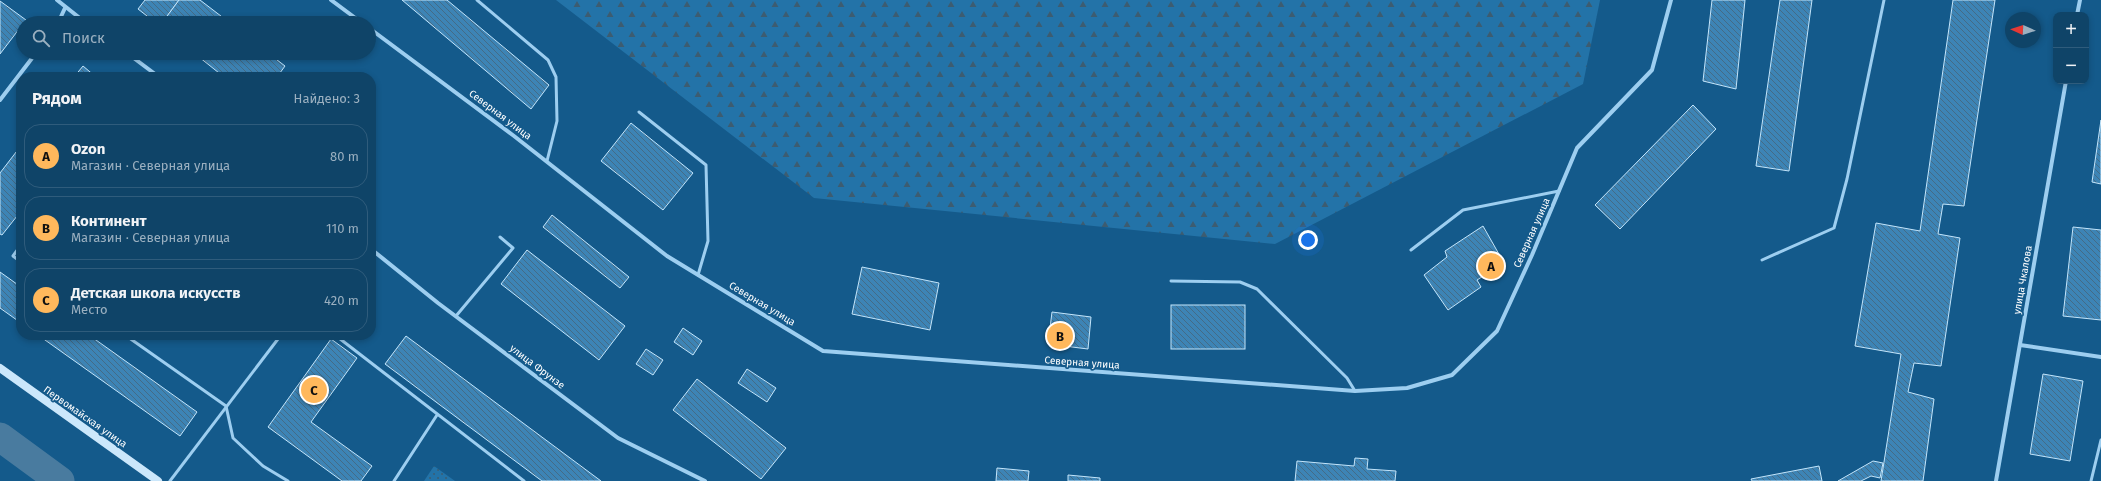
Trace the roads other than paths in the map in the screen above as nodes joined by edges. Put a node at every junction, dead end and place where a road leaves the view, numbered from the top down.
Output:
1 (57, 0) edge
2 (331, 0) edge
3 (477, 0) edge
4 (1671, 0) edge
5 (1884, 0) edge
6 (2080, 0) edge
7 (65, 8) junction
8 (2078, 12) edge
9 (61, 16) edge
10 (76, 16) edge
11 (353, 16) edge
12 (376, 33) edge
13 (31, 60) edge
14 (136, 60) edge
15 (21, 72) edge
16 (152, 72) edge
17 (16, 79) edge
18 (2065, 84) edge
19 (0, 100) edge
20 (639, 112) dead end
21 (547, 162) junction
22 (1559, 191) junction
23 (500, 237) dead end
24 (1411, 250) dead end
25 (376, 252) edge
26 (1762, 260) dead end
27 (698, 275) junction
28 (1171, 281) dead end
29 (456, 316) junction
30 (132, 340) edge
31 (277, 340) edge
32 (341, 340) edge
33 (2020, 345) junction
34 (2101, 357) edge
35 (0, 368) edge
36 (1355, 392) junction
37 (226, 406) junction
38 (437, 415) junction
39 (2101, 440) edge
40 (158, 481) edge
41 (170, 481) edge
42 (288, 481) edge
43 (394, 481) edge
44 (524, 481) edge
45 (704, 481) edge
46 (1996, 481) edge
47 (2091, 481) edge

1 - 7 street
2 - 11 street
3 - 21 lane
4 - 22 street, Северная улица
5 - 26 lane
6 - 8 street
7 - 9 street
7 - 10 street
12 - 21 street, Северная улица
13 - 15 street
14 - 16 street
17 - 19 street
18 - 33 street, улица Чкалова
20 - 27 lane
21 - 27 street, Северная улица
22 - 24 lane
22 - 36 street, Северная улица
23 - 29 lane
25 - 29 street, улица Фрунзе
27 - 36 street, Северная улица
28 - 36 lane
29 - 45 street, улица Фрунзе
30 - 37 lane
31 - 37 lane
32 - 38 lane
33 - 34 street
33 - 46 street, улица Чкалова
35 - 40 main road, Первомайская улица
37 - 41 lane
37 - 42 lane
38 - 43 lane
38 - 44 lane
39 - 47 lane

